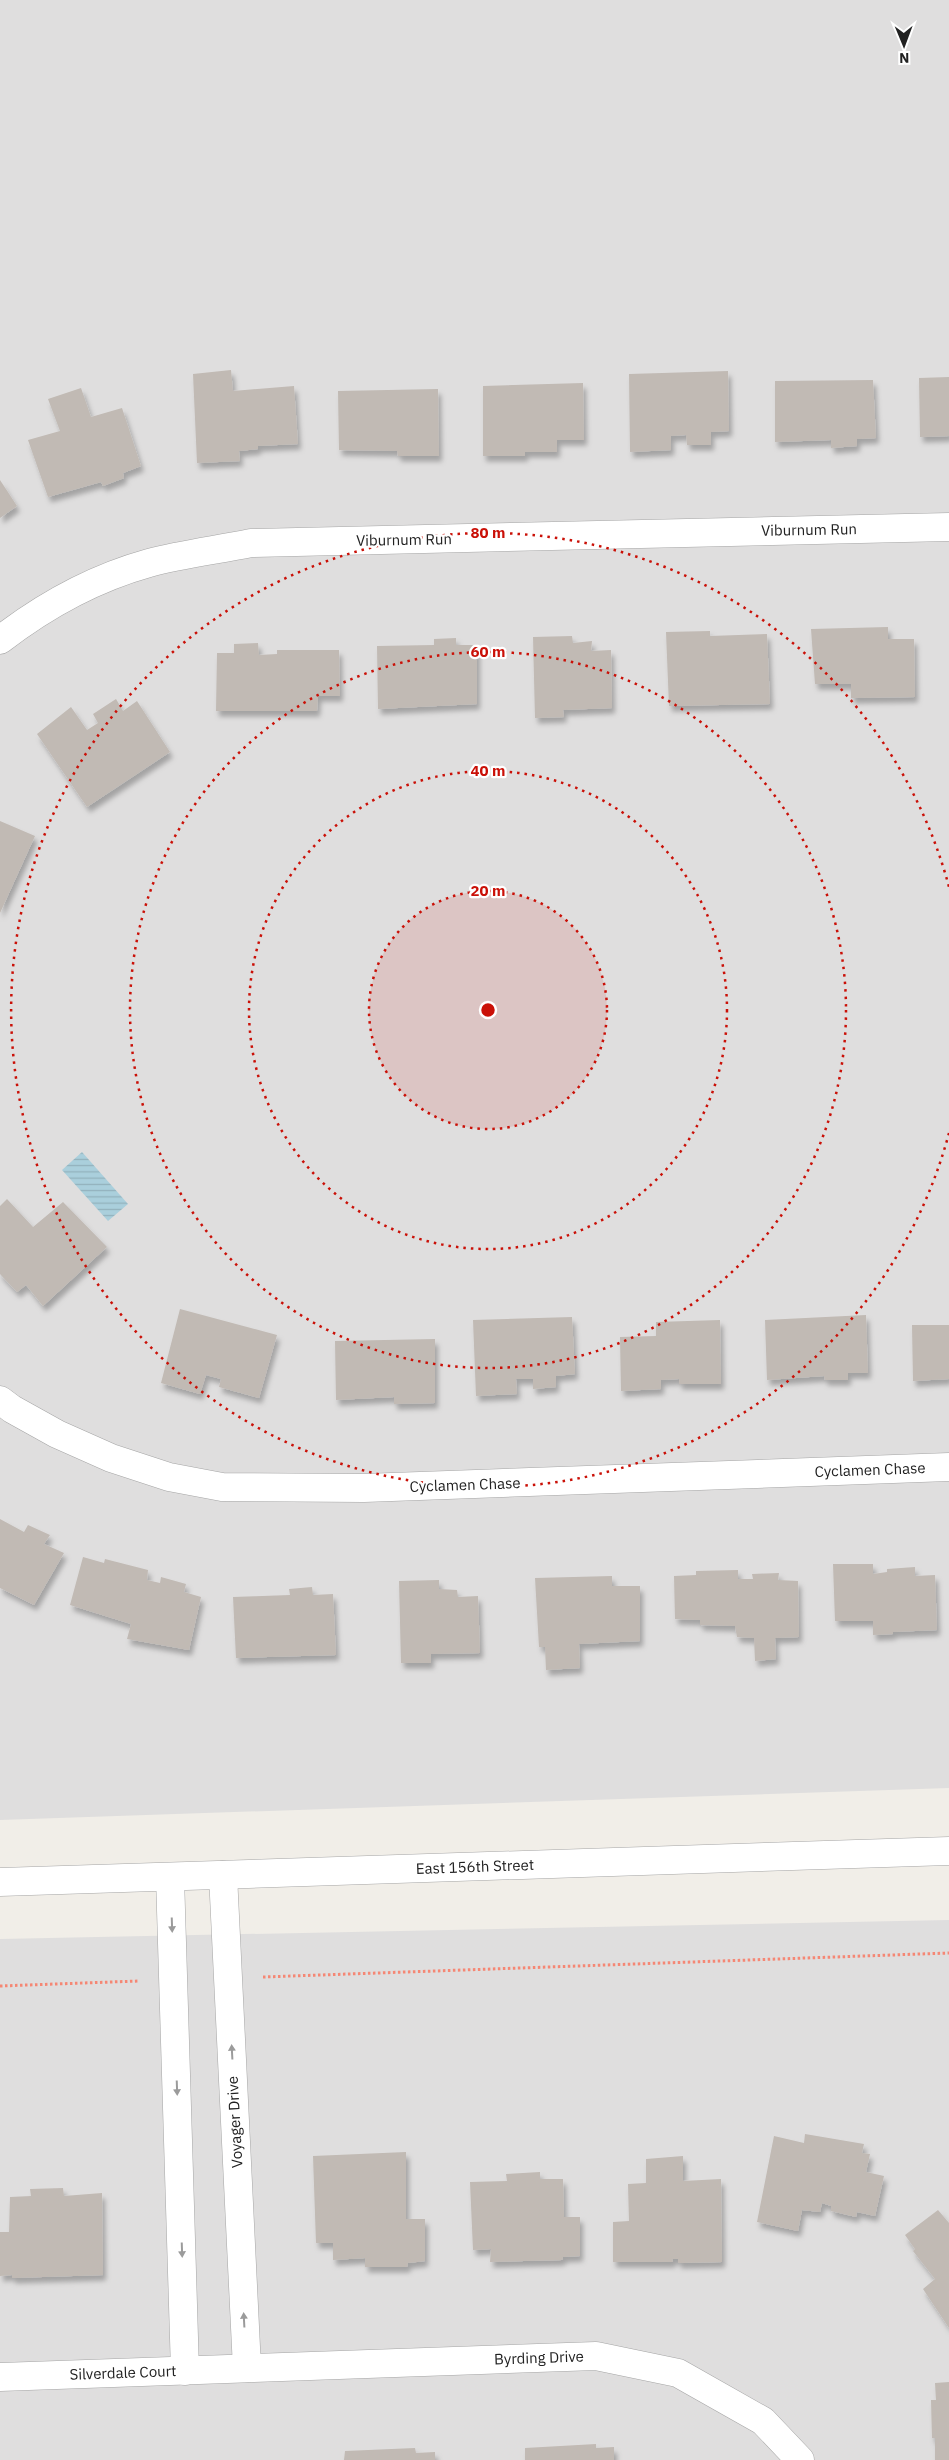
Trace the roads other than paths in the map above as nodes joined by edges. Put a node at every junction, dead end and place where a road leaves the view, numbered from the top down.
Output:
1 (949, 527) edge
2 (0, 640) edge
3 (0, 1400) edge
4 (949, 1467) edge
5 (949, 1851) edge
6 (223, 1875) junction
7 (170, 1877) junction
8 (0, 1882) edge
9 (246, 2368) junction
10 (186, 2371) junction
11 (0, 2377) edge
12 (800, 2460) edge

1 - 2 street, Viburnum Run
3 - 4 street, Cyclamen Chase
5 - 6 street, East 156th Street
6 - 7 street, East 156th Street
9 -> 6 street, Voyager Drive
7 - 8 street, East 156th Street
7 -> 10 street
9 - 10 street, Silverdale Court
9 - 12 street, Byrding Drive
10 - 11 street, Silverdale Court

